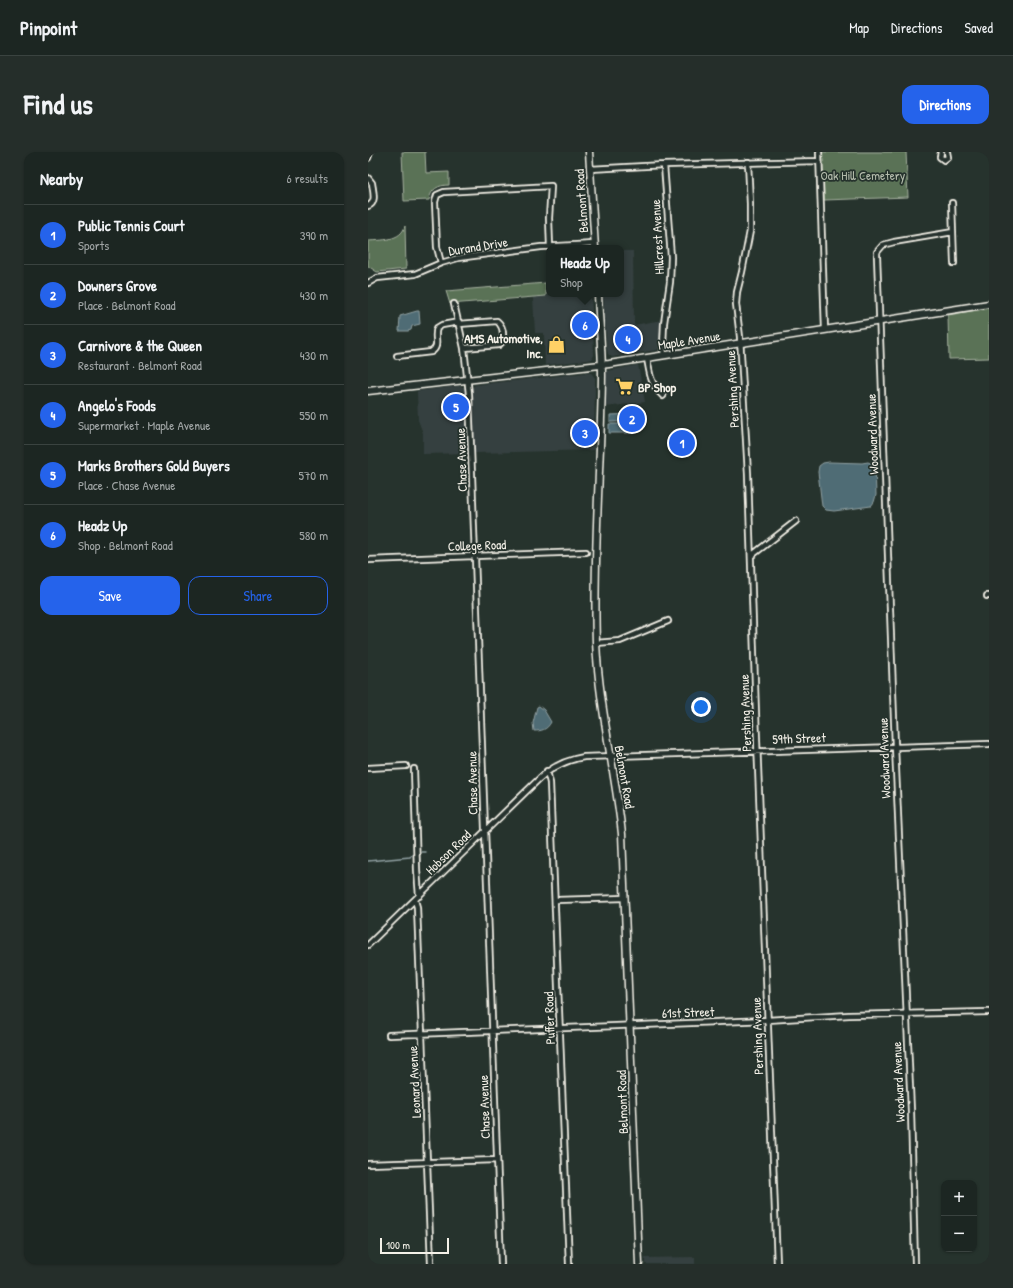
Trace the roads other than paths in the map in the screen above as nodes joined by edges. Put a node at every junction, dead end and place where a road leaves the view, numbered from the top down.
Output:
1 (370, 152) edge
2 (589, 152) edge
3 (818, 152) edge
4 (941, 152) edge
5 (947, 152) edge
6 (368, 158) edge
7 (819, 161) junction
8 (748, 162) junction
9 (664, 165) junction
10 (590, 169) junction
11 (368, 178) edge
12 (952, 203) dead end
13 (368, 206) edge
14 (953, 232) junction
15 (550, 245) edge
16 (595, 245) edge
17 (546, 247) edge
18 (441, 263) junction
19 (954, 263) dead end
20 (368, 283) edge
21 (598, 297) edge
22 (454, 304) dead end
23 (989, 304) edge
24 (879, 321) junction
25 (459, 323) junction
26 (825, 330) junction
27 (740, 343) junction
28 (464, 348) junction
29 (664, 355) junction
30 (397, 356) dead end
31 (647, 358) junction
32 (602, 365) junction
33 (468, 380) junction
34 (368, 391) edge
35 (663, 396) dead end
36 (796, 521) dead end
37 (586, 552) dead end
38 (475, 556) junction
39 (751, 556) junction
40 (368, 560) edge
41 (668, 621) dead end
42 (596, 643) junction
43 (989, 744) edge
44 (895, 746) junction
45 (758, 751) junction
46 (610, 756) junction
47 (406, 766) dead end
48 (368, 768) edge
49 (414, 769) dead end
50 (548, 771) junction
51 (485, 832) junction
52 (419, 896) junction
53 (625, 898) junction
54 (415, 900) junction
55 (556, 900) junction
56 (368, 945) edge
57 (989, 1012) edge
58 (906, 1015) junction
59 (767, 1020) junction
60 (630, 1026) junction
61 (560, 1028) junction
62 (492, 1031) junction
63 (422, 1034) junction
64 (389, 1035) dead end
65 (497, 1160) junction
66 (428, 1162) junction
67 (368, 1164) edge
68 (432, 1264) edge
69 (501, 1264) edge
70 (569, 1264) edge
71 (639, 1264) edge
72 (777, 1264) edge
73 (915, 1264) edge

1 - 6 street
2 - 10 main road, Belmont Road
3 - 7 street
4 - 5 street
7 - 8 street
7 - 26 street
8 - 9 street
8 - 27 street, Pershing Avenue
9 - 10 street
9 - 29 street, Hillcrest Avenue
10 - 16 main road, Belmont Road
11 - 13 street
12 - 14 street
14 - 19 street
14 - 24 street, Woodward Avenue
15 - 18 street
17 - 18 street, Durand Drive
18 - 20 street, Durand Drive
21 - 32 main road, Belmont Road
22 - 25 street, Chase Avenue
23 - 24 main road, Maple Avenue
24 - 26 main road, Maple Avenue
24 - 44 street, Woodward Avenue
25 - 28 street, Chase Avenue
25 - 28 street
25 - 30 street
26 - 27 main road, Maple Avenue
27 - 29 main road, Maple Avenue
27 - 39 street, Pershing Avenue
28 - 33 street, Chase Avenue
29 - 31 main road, Maple Avenue
31 - 32 main road, Maple Avenue
31 - 35 street
32 - 33 main road, Maple Avenue
32 - 42 main road, Belmont Road
33 - 34 main road, Maple Avenue
33 - 38 street, Chase Avenue
36 - 39 street
37 - 38 street, College Road
38 - 40 street, College Road
38 - 51 street, Chase Avenue
39 - 45 street, Pershing Avenue
41 - 42 street
42 - 46 main road, Belmont Road
43 - 44 street, 59th Street
44 - 45 street, 59th Street
44 - 58 street, Woodward Avenue
45 - 46 street, 59th Street
45 - 59 street, Pershing Avenue
46 - 50 street, Hobson Road
46 - 53 main road, Belmont Road
47 - 48 street
49 - 52 street
50 - 51 street, Hobson Road
50 - 55 street, Puffer Road
51 - 52 street, Hobson Road
51 - 62 street, Chase Avenue
52 - 54 street, Hobson Road
53 - 55 street
53 - 60 main road, Belmont Road
54 - 56 street, Hobson Road
54 - 63 street, Leonard Avenue
55 - 61 street, Puffer Road
57 - 58 street, 61st Street
58 - 59 street, 61st Street
58 - 73 street, Woodward Avenue
59 - 60 street, 61st Street
59 - 72 street, Pershing Avenue
60 - 61 street, 61st Street
60 - 71 main road, Belmont Road
61 - 62 street, 61st Street
61 - 70 street, Puffer Road
62 - 63 street, 61st Street
62 - 65 street, Chase Avenue
63 - 64 street, 61st Street
63 - 66 street, Leonard Avenue
65 - 66 street
65 - 69 street, Chase Avenue
66 - 67 street
66 - 68 street, Leonard Avenue

